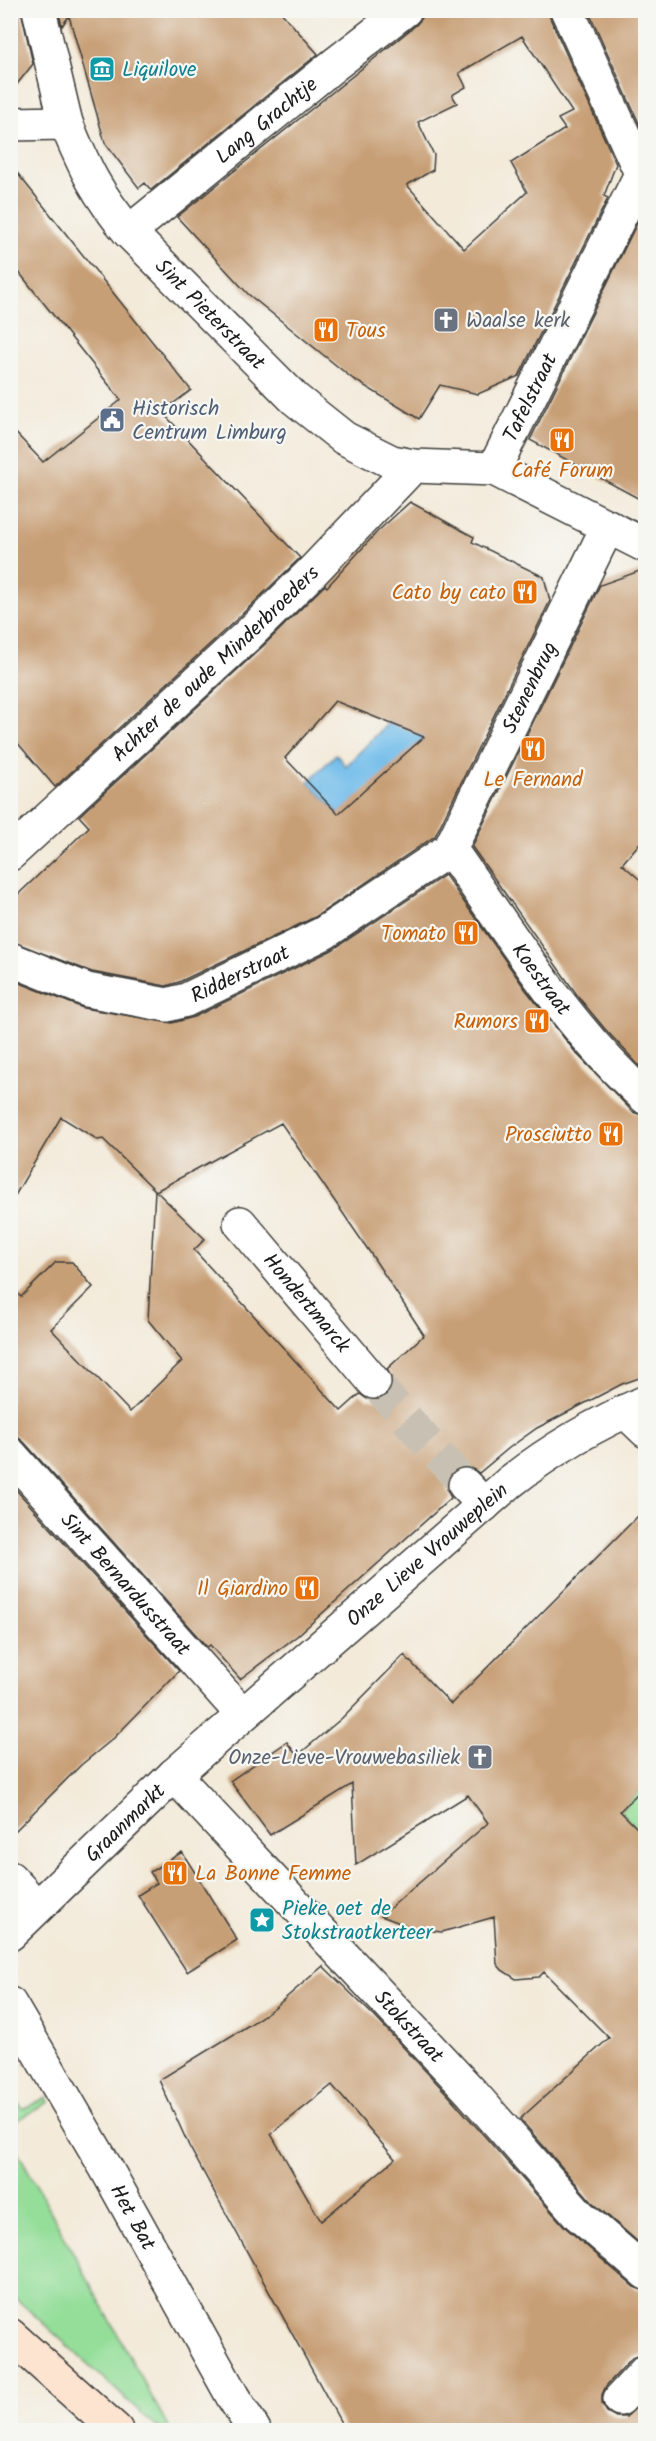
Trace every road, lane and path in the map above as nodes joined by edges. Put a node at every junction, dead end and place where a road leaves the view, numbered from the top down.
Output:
1 (39, 10) edge
2 (405, 10) edge
3 (567, 10) edge
4 (66, 123) junction
5 (10, 124) edge
6 (643, 168) edge
7 (129, 232) junction
8 (413, 466) junction
9 (494, 469) junction
10 (608, 526) junction
11 (645, 546) edge
12 (450, 849) junction
13 (10, 854) edge
14 (10, 959) edge
15 (645, 1098) edge
16 (240, 1224) dead end
17 (374, 1382) tunnel mouth
18 (639, 1415) edge
19 (10, 1454) edge
20 (242, 1714) junction
21 (174, 1775) junction
22 (10, 1878) edge
23 (38, 1907) junction
24 (10, 1934) edge
25 (10, 2004) edge
26 (645, 2273) edge
27 (10, 2335) edge
28 (645, 2371) edge
29 (620, 2399) dead end
30 (116, 2430) edge
31 (254, 2430) edge

1 - 4 street, Sint Pieterstraat
2 - 7 street, Lang Grachtje
3 - 6 street
4 - 5 street
4 - 7 street, Sint Pieterstraat
6 - 9 street, Tafelstraat
7 - 8 street, Sint Pieterstraat
8 - 9 street, Sint Pieterstraat
8 - 13 street, Achter de oude Minderbroeders
9 - 10 street, Sint Pieterstraat
10 - 11 street, Sint Pieterstraat
10 - 12 street, Stenenbrug
12 - 14 street, Ridderstraat
12 - 15 street, Koestraat
16 - 17 street, Hondertmarck
18 - 20 street, Onze Lieve Vrouweplein
19 - 20 street, Sint Bernardusstraat
20 - 21 street, Graanmarkt
21 - 23 street, Graanmarkt
21 - 26 street, Stokstraat
22 - 23 street
23 - 24 street, Graanmarkt
25 - 31 street, Het Bat
27 - 30 main road
28 - 29 street

